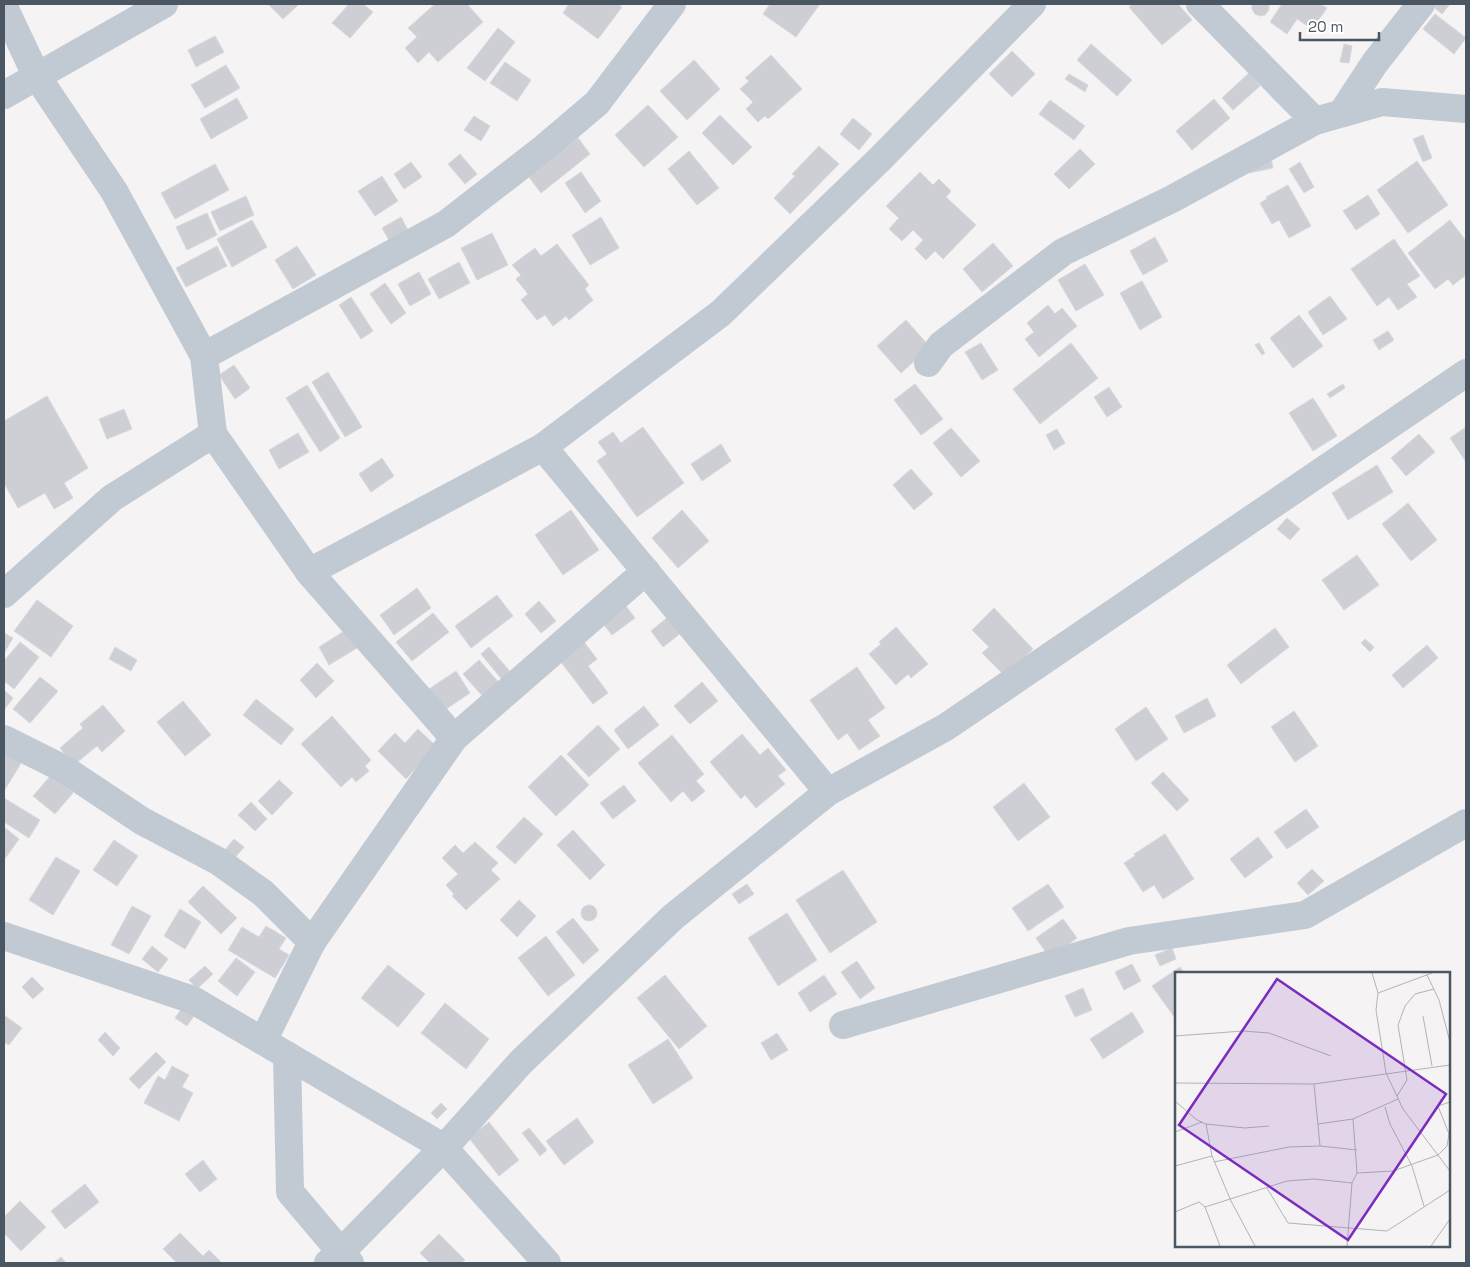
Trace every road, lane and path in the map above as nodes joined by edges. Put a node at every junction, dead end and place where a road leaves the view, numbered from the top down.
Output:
1 (164, 4) edge
2 (672, 4) edge
3 (1032, 4) edge
4 (1200, 4) edge
5 (1421, 4) edge
6 (4, 7) edge
7 (36, 75) junction
8 (4, 95) edge
9 (1466, 109) edge
10 (1342, 113) junction
11 (1315, 121) junction
12 (204, 356) junction
13 (928, 363) dead end
14 (1466, 373) edge
15 (213, 434) junction
16 (543, 447) junction
17 (646, 571) junction
18 (309, 572) junction
19 (4, 594) edge
20 (454, 738) junction
21 (4, 739) edge
22 (828, 792) junction
23 (1466, 823) edge
24 (4, 936) edge
25 (312, 942) junction
26 (843, 1025) dead end
27 (263, 1041) junction
28 (287, 1055) junction
29 (443, 1147) junction
30 (339, 1260) edge
31 (547, 1263) edge

1 - 7 street
2 - 12 street
3 - 16 street
4 - 11 street
5 - 10 street
6 - 7 street
7 - 8 street
7 - 12 street
9 - 10 street
10 - 11 street
11 - 13 street
12 - 15 street
14 - 22 street
15 - 18 street
15 - 19 street
16 - 17 street
16 - 18 street
17 - 20 street
17 - 22 street
18 - 20 street
20 - 25 street
21 - 25 street
22 - 29 street
23 - 26 street
24 - 27 street
25 - 27 street
27 - 28 street
28 - 29 street
28 - 30 street
29 - 30 street
29 - 31 street

